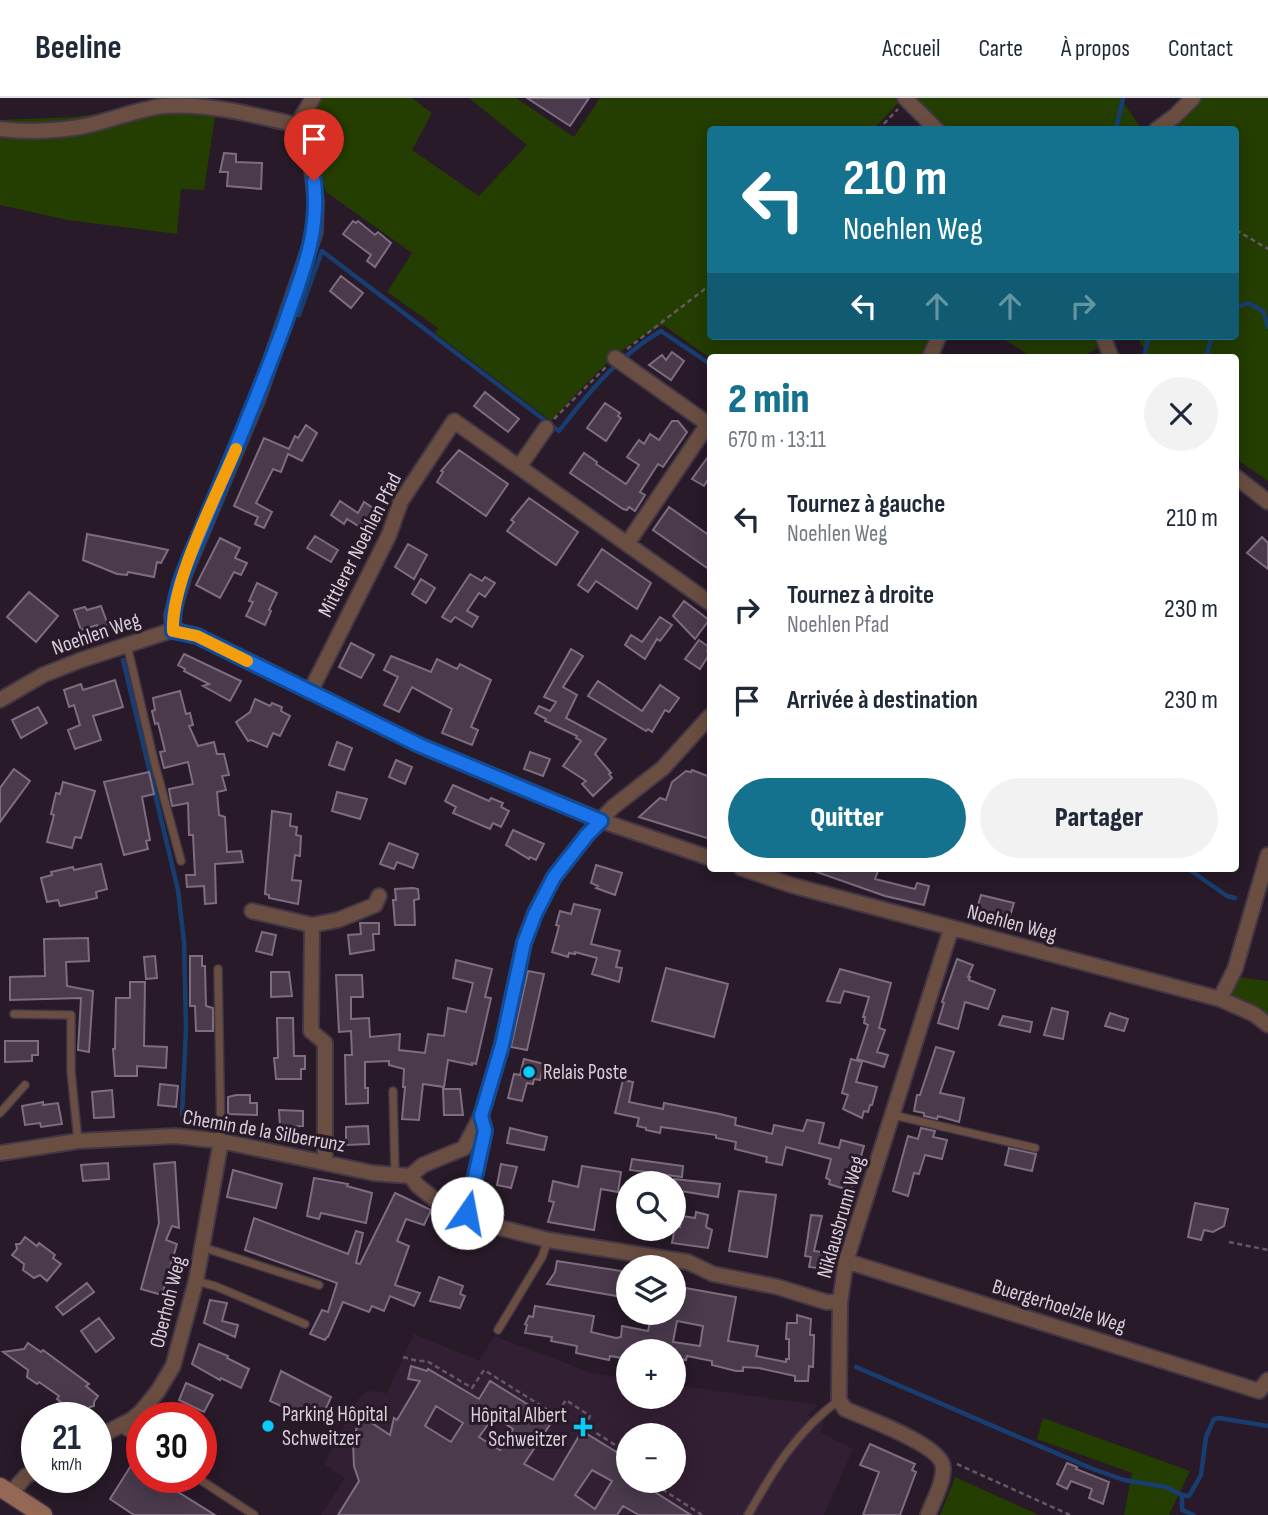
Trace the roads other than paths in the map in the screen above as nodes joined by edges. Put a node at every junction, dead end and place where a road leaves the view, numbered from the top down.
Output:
1 (313, 98) edge
2 (1193, 98) edge
3 (906, 99) edge
4 (297, 125) junction
5 (933, 126) edge
6 (1161, 126) edge
7 (0, 129) edge
8 (615, 358) road end
9 (707, 423) edge
10 (550, 424) road end
11 (707, 427) edge
12 (519, 467) junction
13 (1239, 479) edge
14 (1268, 502) edge
15 (627, 544) junction
16 (707, 601) edge
17 (173, 631) junction
18 (127, 645) junction
19 (310, 692) junction
20 (0, 700) edge
21 (707, 719) edge
22 (601, 821) junction
23 (1268, 855) edge
24 (707, 857) edge
25 (181, 860) dead end
26 (753, 872) edge
27 (379, 896) dead end
28 (252, 911) dead end
29 (312, 925) junction
30 (951, 929) junction
31 (218, 969) dead end
32 (1220, 999) junction
33 (14, 1014) dead end
34 (1268, 1024) edge
35 (25, 1085) dead end
36 (393, 1091) dead end
37 (0, 1113) edge
38 (892, 1115) junction
39 (481, 1116) junction
40 (221, 1141) junction
41 (78, 1142) junction
42 (464, 1148) junction
43 (1035, 1148) dead end
44 (0, 1153) edge
45 (479, 1159) junction
46 (325, 1162) junction
47 (402, 1175) junction
48 (467, 1213) junction
49 (548, 1240) junction
50 (202, 1247) junction
51 (846, 1261) junction
52 (196, 1282) junction
53 (319, 1285) dead end
54 (840, 1302) junction
55 (305, 1324) dead end
56 (498, 1330) dead end
57 (1264, 1385) edge
58 (839, 1399) junction
59 (119, 1427) junction
60 (112, 1430) edge
61 (126, 1432) edge
62 (21, 1479) edge
63 (2, 1490) edge
64 (217, 1491) edge
65 (43, 1515) edge
66 (254, 1515) edge
67 (748, 1515) edge
68 (928, 1515) edge

1 - 4 street
2 - 6 street
3 - 5 street
4 - 7 street
4 - 17 street
8 - 9 street
10 - 12 street
11 - 15 street
12 - 15 street
12 - 19 street, Mittlerer Noehlen Pfad
13 - 14 street
15 - 16 street
17 - 18 street, Noehlen Weg
17 - 19 street, Noehlen Weg
18 - 20 street, Noehlen Weg
18 - 25 lane
19 - 22 street, Noehlen Weg
21 - 22 street
22 - 24 street, Noehlen Weg
22 - 39 street
23 - 32 street
26 - 30 street, Noehlen Weg
27 - 29 street
28 - 29 street
29 - 46 street
30 - 32 street, Noehlen Weg
30 - 38 street, Niklausbrunn Weg
31 - 40 lane
32 - 34 street, Noehlen Weg
33 - 41 lane
35 - 37 lane
36 - 47 lane
38 - 43 lane
38 - 51 street, Niklausbrunn Weg
39 - 42 street
39 - 45 street
40 - 41 street, Chemin de la Silberrunz
40 - 46 street, Chemin de la Silberrunz
40 - 50 street, Oberhoh Weg
41 - 44 street, Chemin de la Silberrunz
42 - 45 street
42 - 47 street
45 - 48 street
46 - 47 street, Chemin de la Silberrunz
47 - 48 street
48 - 49 street
49 - 54 street
49 - 56 lane
50 - 52 street, Oberhoh Weg
50 - 53 lane
51 - 54 street, Niklausbrunn Weg
51 - 57 street, Buergerhoelzle Weg
52 - 55 lane
52 - 59 street, Oberhoh Weg
54 - 58 street, Niklausbrunn Weg
58 - 67 lane
58 - 68 street
59 - 60 street, Oberhoh Weg
59 - 61 lane
62 - 63 street
63 - 65 main road
64 - 66 lane

